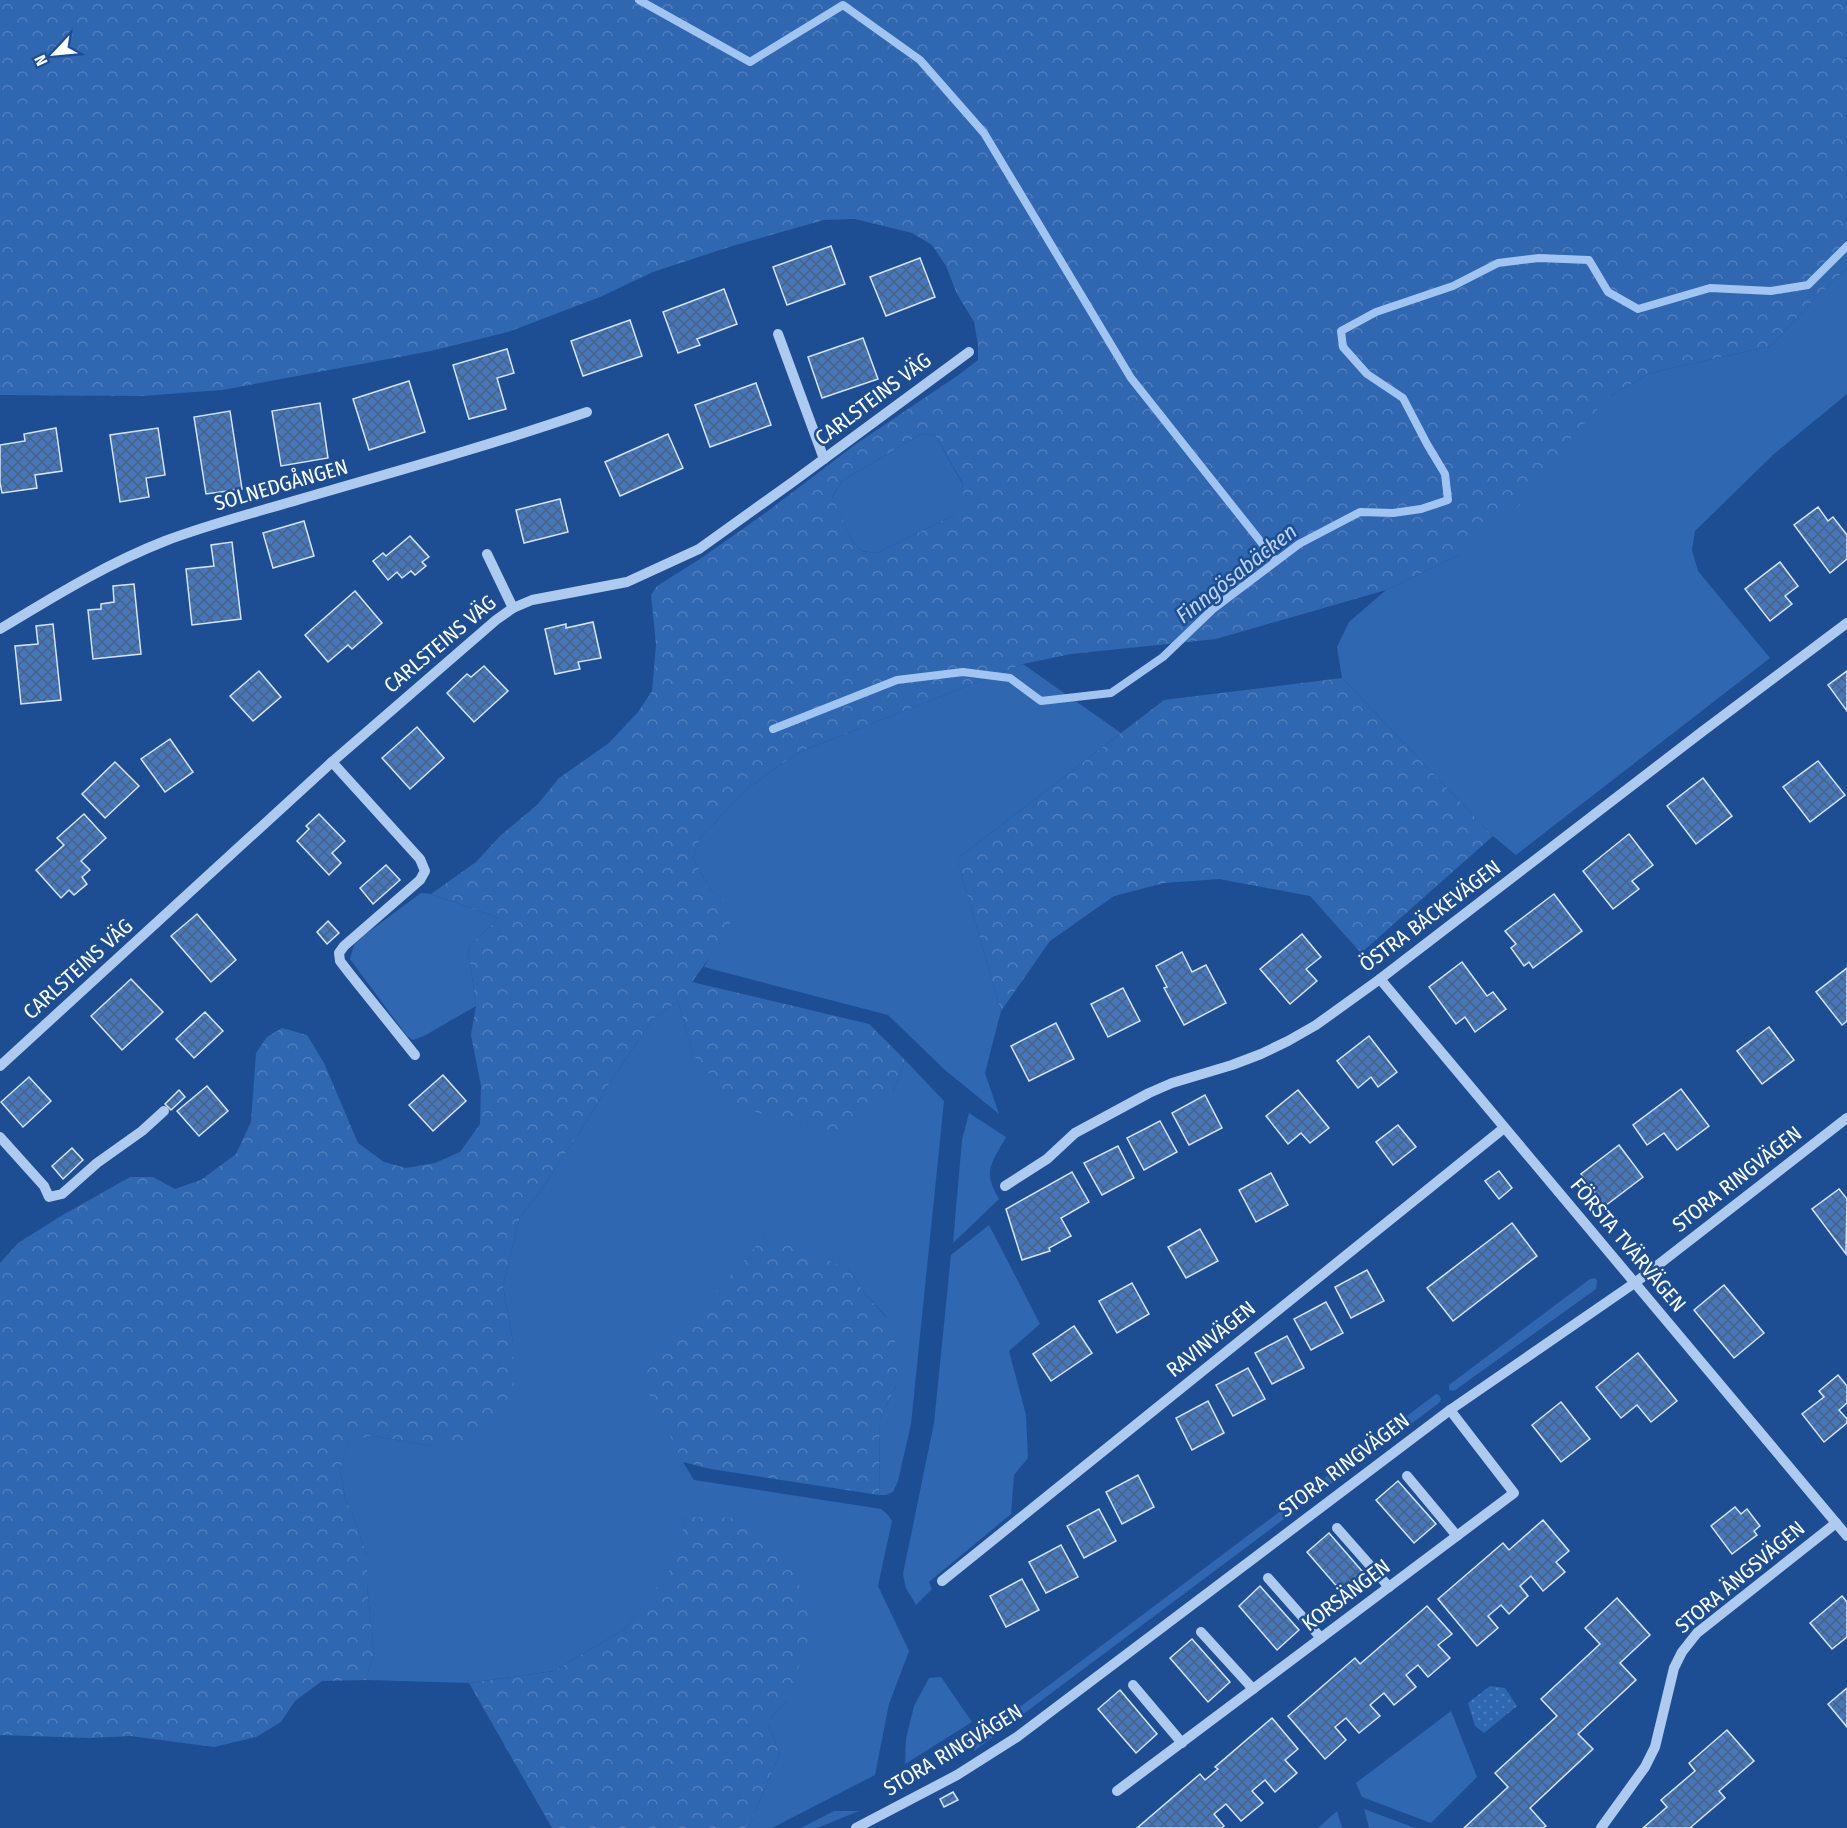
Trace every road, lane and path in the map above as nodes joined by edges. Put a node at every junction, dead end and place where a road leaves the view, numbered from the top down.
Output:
1 (778, 334) dead end
2 (969, 352) dead end
3 (587, 412) dead end
4 (824, 459) junction
5 (487, 554) dead end
6 (513, 608) junction
7 (1847, 623) edge
8 (0, 629) edge
9 (332, 762) junction
10 (1380, 979) junction
11 (415, 1055) dead end
12 (0, 1066) edge
13 (164, 1111) dead end
14 (1847, 1118) edge
15 (1504, 1128) junction
16 (0, 1137) edge
17 (1005, 1186) dead end
18 (1636, 1282) junction
19 (1450, 1410) junction
20 (1407, 1476) dead end
21 (1836, 1523) junction
22 (1337, 1528) dead end
23 (1457, 1536) junction
24 (1847, 1536) edge
25 (1268, 1578) dead end
26 (942, 1581) dead end
27 (1389, 1587) junction
28 (1201, 1632) dead end
29 (1321, 1638) junction
30 (1133, 1685) dead end
31 (1253, 1689) junction
32 (1182, 1743) junction
33 (1117, 1791) dead end
34 (856, 1828) edge
35 (1601, 1828) edge

1 - 4 street
2 - 4 street, CARLSTEINS VÄG
3 - 8 street, SOLNEDGÅNGEN
4 - 6 street, CARLSTEINS VÄG
5 - 6 street
6 - 9 street, CARLSTEINS VÄG
7 - 10 street, ÖSTRA BÄCKEVÄGEN
9 - 11 street
9 - 12 street, CARLSTEINS VÄG
10 - 15 street, FÖRSTA TVÄRVÄGEN
10 - 17 street, ÖSTRA BÄCKEVÄGEN
13 - 16 street
14 - 18 street, STORA RINGVÄGEN
15 - 18 street, FÖRSTA TVÄRVÄGEN
15 - 26 street, RAVINVÄGEN
18 - 19 street, STORA RINGVÄGEN
18 - 21 street, FÖRSTA TVÄRVÄGEN
19 - 23 street, KORSÄNGEN
19 - 34 street, STORA RINGVÄGEN
20 - 23 street
21 - 24 street, FÖRSTA TVÄRVÄGEN
21 - 35 street, STORA ÄNGSVÄGEN
22 - 27 street
23 - 27 street, KORSÄNGEN
25 - 29 street
27 - 29 street, KORSÄNGEN
28 - 31 street
29 - 31 street, KORSÄNGEN
30 - 32 street
31 - 32 street, KORSÄNGEN
32 - 33 street, KORSÄNGEN

